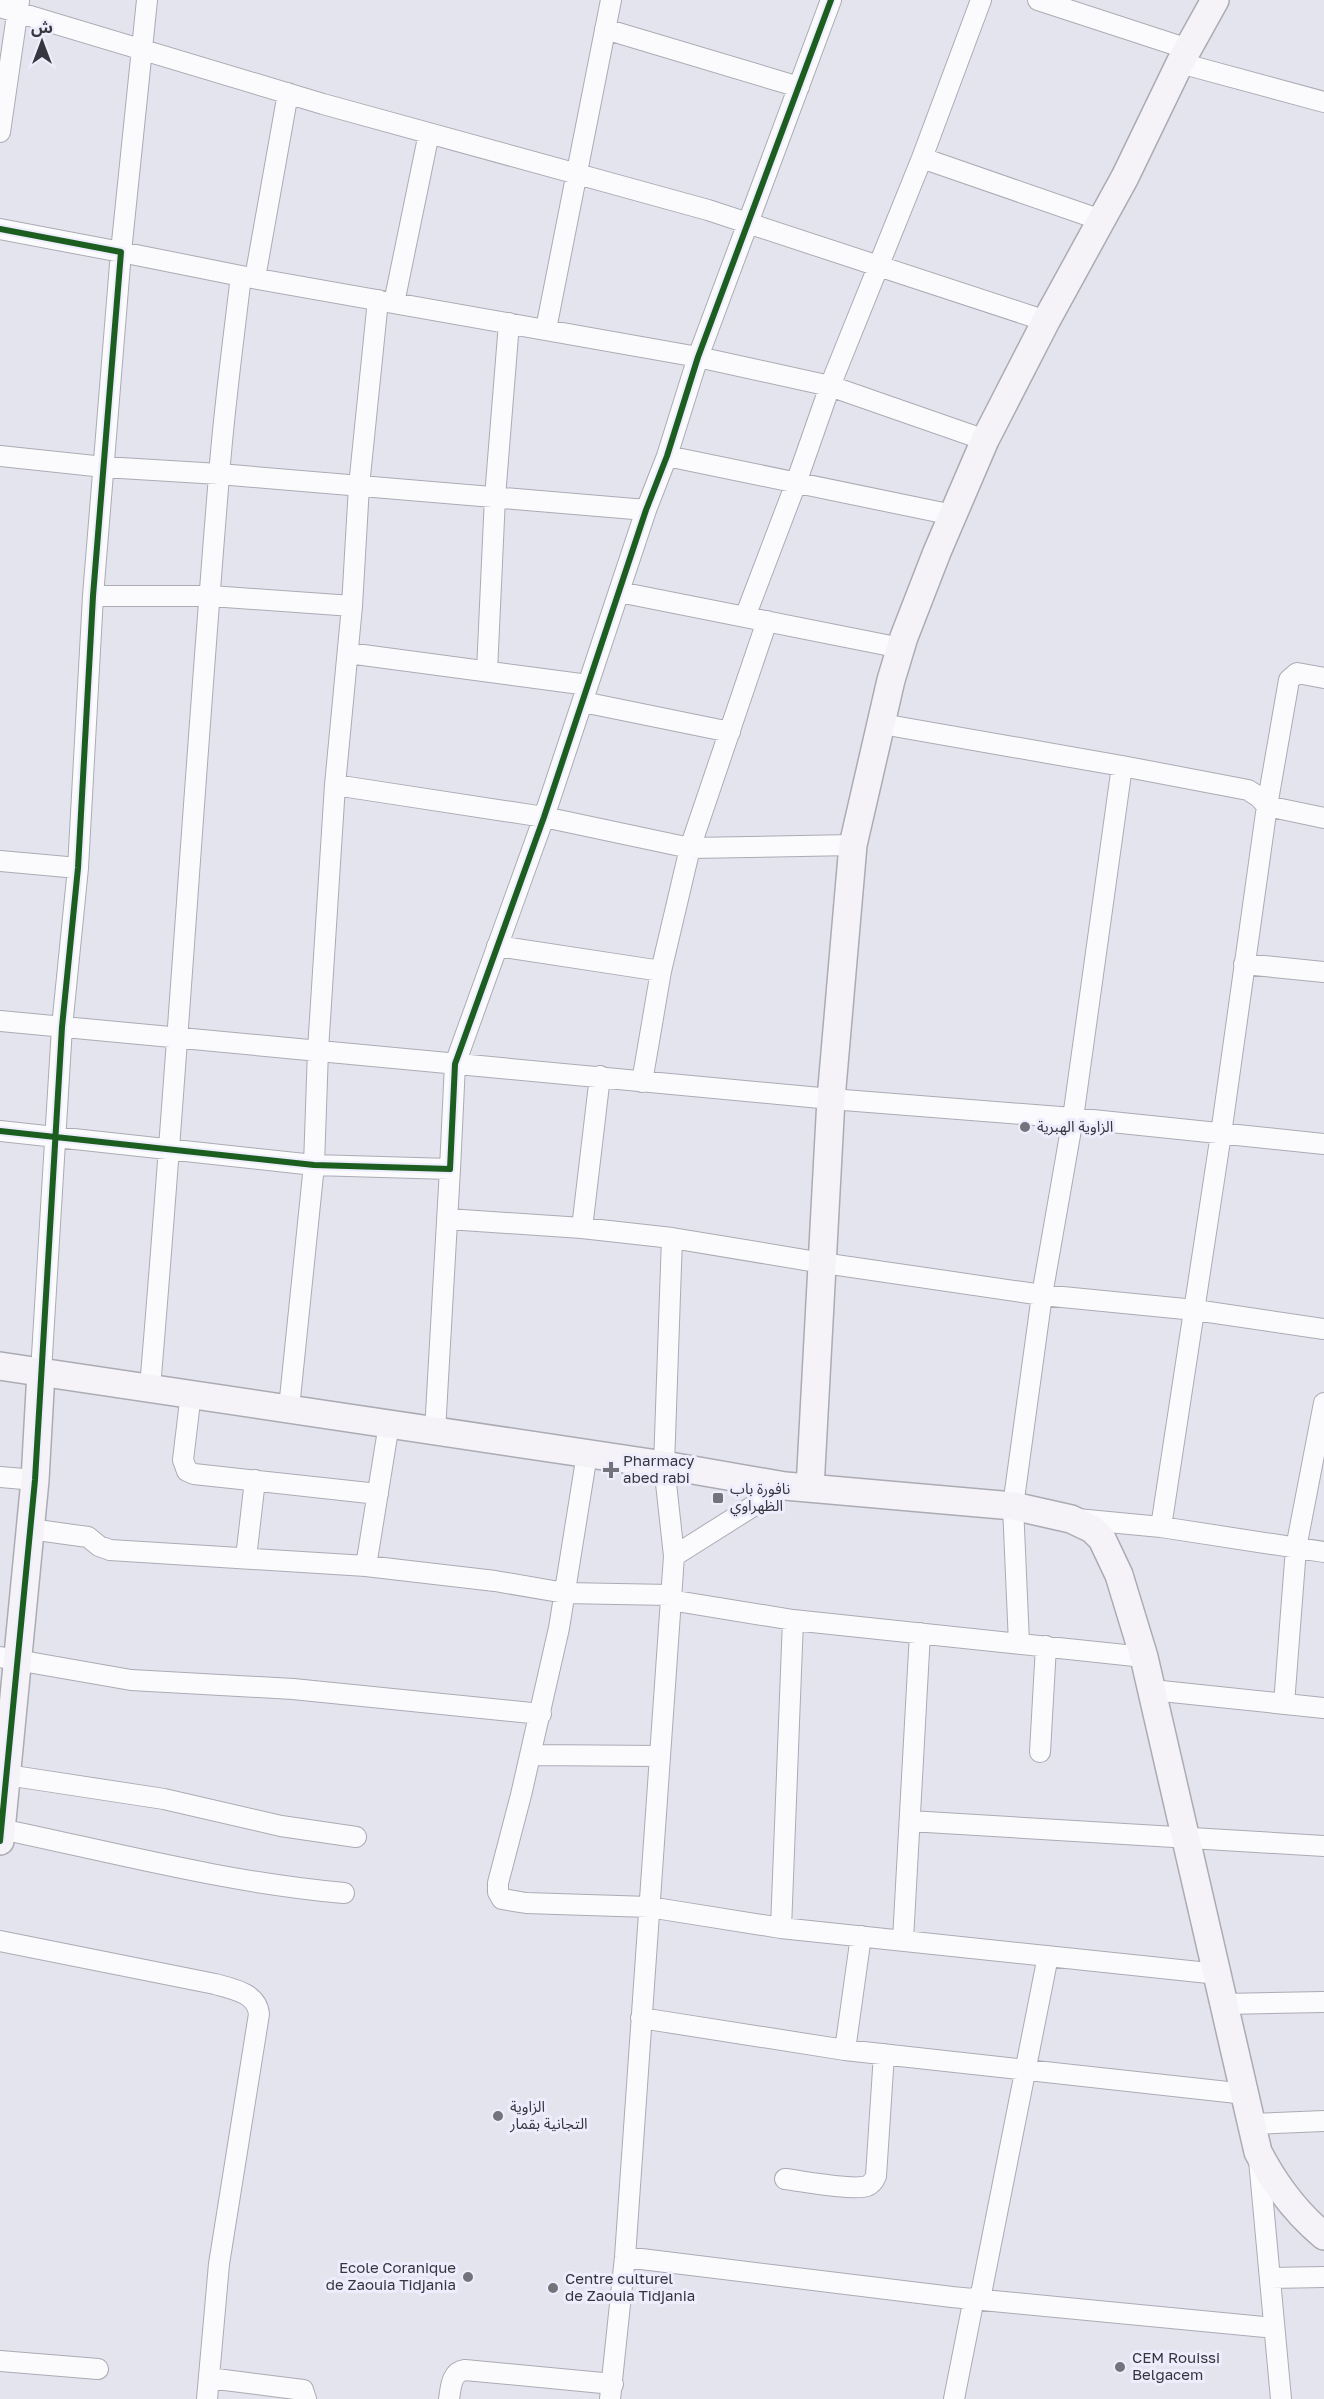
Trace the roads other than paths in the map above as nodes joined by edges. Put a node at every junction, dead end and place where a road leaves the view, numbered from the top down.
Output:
1 (147, 0) edge
2 (611, 0) edge
3 (831, 0) edge
4 (981, 0) edge
5 (1038, 0) edge
6 (1215, 0) edge
7 (12, 6) edge
8 (605, 29) junction
9 (141, 49) junction
10 (1184, 56) junction
11 (799, 87) junction
12 (288, 93) junction
13 (1324, 102) edge
14 (0, 132) edge
15 (429, 133) junction
16 (922, 158) junction
17 (578, 174) junction
18 (1101, 220) junction
19 (749, 223) junction
20 (0, 229) edge
21 (121, 252) junction
22 (879, 266) junction
23 (248, 277) junction
24 (386, 301) junction
25 (1046, 321) junction
26 (509, 323) junction
27 (546, 329) junction
28 (698, 357) junction
29 (830, 386) junction
30 (985, 440) junction
31 (0, 456) edge
32 (667, 456) junction
33 (104, 467) junction
34 (219, 474) junction
35 (796, 483) junction
36 (359, 486) junction
37 (495, 497) junction
38 (646, 510) junction
39 (953, 515) junction
40 (619, 592) junction
41 (93, 596) junction
42 (211, 596) junction
43 (352, 606) junction
44 (745, 617) junction
45 (767, 621) junction
46 (901, 648) junction
47 (348, 653) junction
48 (487, 671) junction
49 (1324, 678) edge
50 (586, 693) junction
51 (882, 724) junction
52 (729, 732) junction
53 (1122, 766) junction
54 (335, 784) junction
55 (1267, 806) junction
56 (544, 817) junction
57 (1324, 818) edge
58 (853, 845) junction
59 (690, 848) junction
60 (0, 861) edge
61 (78, 868) junction
62 (496, 946) junction
63 (1244, 964) junction
64 (661, 971) junction
65 (1324, 972) edge
66 (0, 1021) edge
67 (62, 1027) junction
68 (177, 1039) junction
69 (318, 1050) junction
70 (455, 1064) junction
71 (600, 1076) junction
72 (642, 1082) junction
73 (831, 1100) junction
74 (1073, 1118) junction
75 (0, 1131) edge
76 (1221, 1134) junction
77 (54, 1136) junction
78 (1324, 1144) edge
79 (171, 1148) junction
80 (314, 1164) junction
81 (450, 1169) junction
82 (448, 1219) junction
83 (582, 1228) junction
84 (672, 1238) junction
85 (823, 1263) junction
86 (1042, 1294) junction
87 (1195, 1310) junction
88 (1324, 1329) edge
89 (0, 1366) edge
90 (41, 1372) junction
91 (150, 1387) junction
92 (191, 1393) junction
93 (1324, 1403) edge
94 (290, 1408) junction
95 (389, 1424) junction
96 (435, 1431) junction
97 (587, 1454) junction
98 (664, 1465) junction
99 (0, 1477) edge
100 (35, 1480) junction
101 (255, 1480) junction
102 (797, 1487) junction
103 (378, 1494) junction
104 (1013, 1506) junction
105 (1071, 1519) junction
106 (1161, 1527) junction
107 (30, 1529) junction
108 (1296, 1548) junction
109 (1324, 1552) edge
110 (674, 1556) junction
111 (246, 1558) junction
112 (366, 1566) junction
113 (565, 1593) junction
114 (670, 1597) junction
115 (793, 1620) junction
116 (920, 1633) junction
117 (1019, 1643) junction
118 (1046, 1646) junction
119 (1144, 1657) junction
120 (9, 1659) edge
121 (1152, 1690) junction
122 (1284, 1704) junction
123 (1324, 1708) edge
124 (541, 1714) junction
125 (1040, 1752) dead end
126 (531, 1755) junction
127 (659, 1756) junction
128 (5, 1771) edge
129 (910, 1821) junction
130 (1, 1834) edge
131 (356, 1837) dead end
132 (1187, 1838) junction
133 (1324, 1846) edge
134 (345, 1893) dead end
135 (649, 1908) junction
136 (781, 1928) junction
137 (861, 1936) junction
138 (903, 1940) junction
139 (0, 1941) edge
140 (1048, 1956) junction
141 (1218, 1974) junction
142 (1324, 2002) edge
143 (1226, 2004) junction
144 (641, 2018) junction
145 (845, 2050) junction
146 (884, 2054) junction
147 (1026, 2070) junction
148 (1246, 2094) junction
149 (1324, 2121) edge
150 (1252, 2124) junction
151 (1258, 2152) junction
152 (785, 2179) dead end
153 (1324, 2236) edge
154 (625, 2257) junction
155 (1324, 2277) edge
156 (1270, 2278) junction
157 (977, 2298) junction
158 (1274, 2328) junction
159 (0, 2361) edge
160 (98, 2369) dead end
161 (209, 2378) junction
162 (612, 2391) edge
163 (207, 2399) edge
164 (306, 2399) edge
165 (449, 2399) edge
166 (954, 2399) edge
167 (1281, 2399) edge

1 - 9 street
2 - 8 street
3 - 11 street
4 - 16 street
5 - 10 street
6 - 10 street
7 - 9 street
7 - 14 street
8 - 11 street
8 - 17 street
9 - 12 street
9 - 21 street
10 - 13 street
10 - 18 street
11 - 19 street
12 - 15 street
12 - 23 street
15 - 17 street
15 - 24 street
16 - 18 street
16 - 22 street
17 - 19 street
17 - 27 street
18 - 25 street
19 - 22 street
19 - 28 street
20 - 21 street
21 - 23 street
21 - 33 street
22 - 25 street
22 - 29 street
23 - 24 street
23 - 34 street
24 - 26 street
24 - 36 street
25 - 30 street
26 - 27 street
26 - 37 street
27 - 28 street
28 - 29 street
28 - 32 street
29 - 30 street
29 - 35 street
30 - 39 street
31 - 33 street
32 - 35 street
32 - 38 street
33 - 34 street
33 - 41 street
34 - 36 street
34 - 42 street
35 - 39 street
35 - 44 street
36 - 37 street
36 - 43 street
37 - 38 street
37 - 48 street
38 - 40 street
39 - 46 street
40 - 44 street
40 - 50 street
41 - 42 street
41 - 61 street
42 - 43 street
42 - 68 street
43 - 47 street
44 - 45 street
45 - 46 street
45 - 52 street
46 - 51 street
47 - 48 street
47 - 54 street
48 - 50 street
49 - 55 street
50 - 52 street
50 - 56 street
51 - 53 street
51 - 58 street
52 - 59 street
53 - 55 street
53 - 74 street
54 - 56 street
54 - 69 street
55 - 57 street
55 - 63 street
56 - 59 street
56 - 62 street
58 - 59 street
58 - 73 street
59 - 64 street
60 - 61 street
61 - 67 street
62 - 64 street
62 - 70 street
63 - 65 street
63 - 76 street
64 - 72 street
66 - 67 street
67 - 68 street
67 - 77 street
68 - 69 street
68 - 79 street
69 - 70 street
69 - 80 street
70 - 71 street
70 - 81 street
71 - 72 street
71 - 83 street
72 - 73 street
73 - 74 street
73 - 85 street
74 - 76 street
74 - 86 street
75 - 77 street
76 - 78 street
76 - 87 street
77 - 79 street
77 - 90 street
79 - 80 street
79 - 91 street
80 - 81 street
80 - 94 street
81 - 82 street
82 - 83 street
82 - 96 street
83 - 84 street
84 - 85 street
84 - 98 street
85 - 86 street
85 - 102 street
86 - 87 street
86 - 104 street
87 - 88 street
87 - 106 street
89 - 90 street
90 - 91 street
90 - 100 street
91 - 92 street
92 - 94 street
92 - 101 street
93 - 108 street
94 - 95 street
95 - 96 street
95 - 103 street
96 - 97 street
97 - 98 street
97 - 113 street
98 - 102 street
98 - 110 street
99 - 100 street
100 - 107 street
101 - 103 street
101 - 111 street
102 - 104 street
102 - 110 street
103 - 112 street
104 - 105 street
104 - 117 street
105 - 106 street
105 - 119 street
106 - 108 street
107 - 111 street
107 - 120 street
108 - 109 street
108 - 122 street
110 - 114 street
111 - 112 street
112 - 113 street
113 - 114 street
113 - 124 street
114 - 115 street
114 - 127 street
115 - 116 street
115 - 136 street
116 - 117 street
116 - 129 street
117 - 118 street
118 - 119 street
118 - 125 street
119 - 121 street
120 - 124 street
120 - 128 street
121 - 122 street
121 - 132 street
122 - 123 street
124 - 126 street
126 - 127 street
126 - 135 street
127 - 135 street
128 - 130 street
128 - 131 street
129 - 132 street
129 - 138 street
130 - 134 street
132 - 133 street
132 - 141 street
135 - 136 street
135 - 144 street
136 - 137 street
137 - 138 street
137 - 145 street
138 - 140 street
139 - 161 street
140 - 141 street
140 - 147 street
141 - 143 street
142 - 143 street
143 - 148 street
144 - 145 street
144 - 154 street
145 - 146 street
146 - 147 street
146 - 152 street
147 - 148 street
147 - 157 street
148 - 150 street
149 - 150 street
150 - 151 street
151 - 153 street
151 - 156 street
154 - 157 street
154 - 162 street
155 - 156 street
156 - 158 street
157 - 158 street
157 - 166 street
158 - 167 street
159 - 160 street
161 - 163 street
161 - 164 street
162 - 165 street

